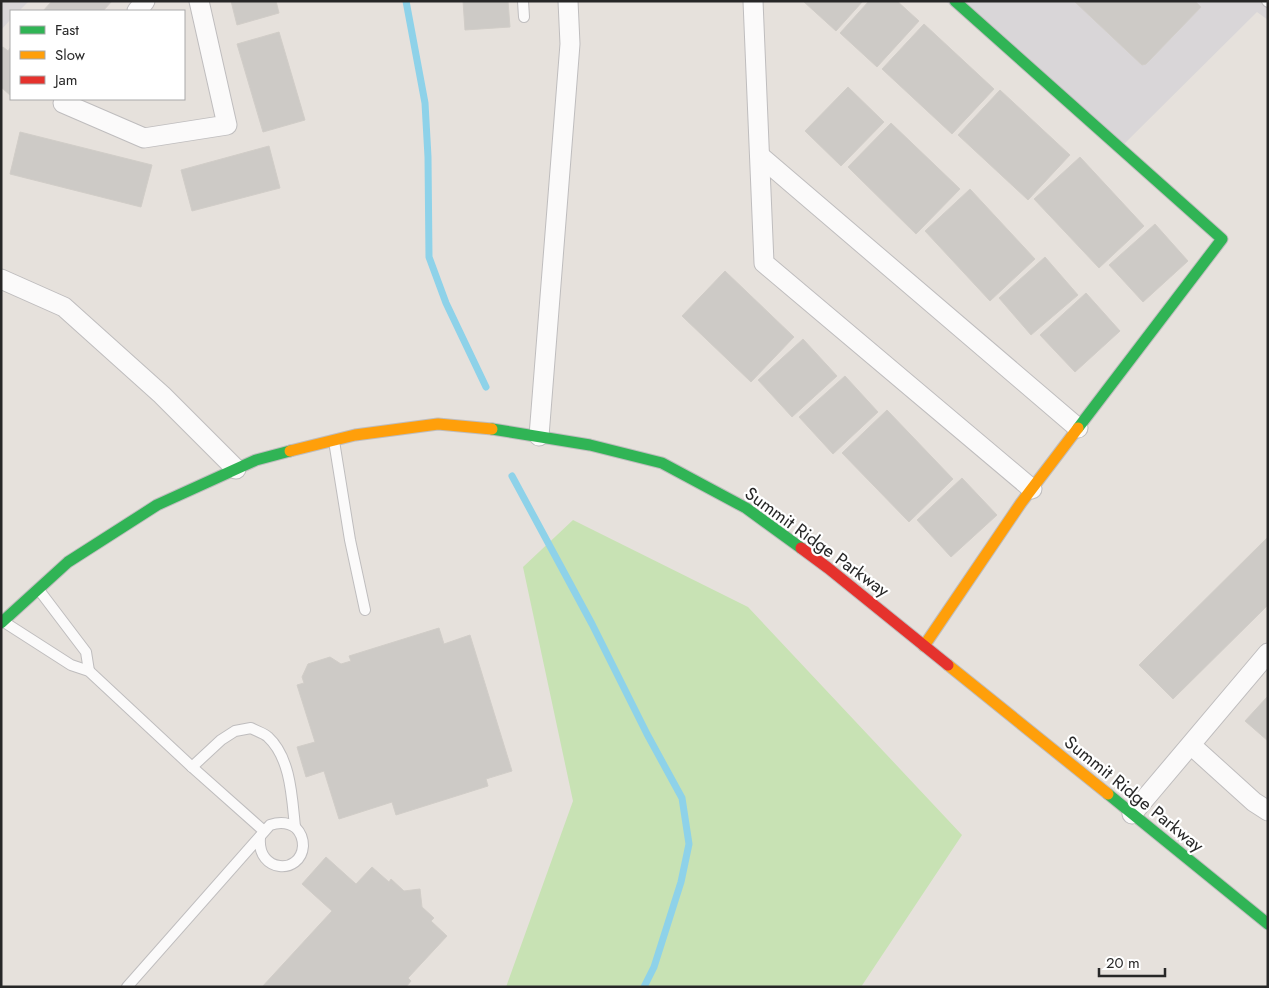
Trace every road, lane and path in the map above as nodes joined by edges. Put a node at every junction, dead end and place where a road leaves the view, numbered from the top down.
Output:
1 (199, 1) edge
2 (523, 1) edge
3 (568, 1) edge
4 (753, 1) edge
5 (955, 1) edge
6 (524, 17) dead end
7 (66, 100) edge
8 (760, 156) junction
9 (1, 279) edge
10 (1078, 428) junction
11 (539, 436) junction
12 (334, 440) junction
13 (236, 469) junction
14 (1032, 488) junction
15 (38, 589) junction
16 (365, 610) dead end
17 (2, 622) edge
18 (924, 646) junction
19 (1268, 653) edge
20 (89, 671) junction
21 (1191, 745) junction
22 (192, 767) junction
23 (1268, 811) edge
24 (1132, 814) junction
25 (295, 828) junction
26 (262, 835) junction
27 (1268, 924) edge
28 (127, 987) edge

1 - 7 street
2 - 6 lane
3 - 11 street
4 - 8 street
5 - 10 street
8 - 10 street
8 - 14 street
9 - 13 street
10 - 14 street
11 - 12 street, Summit Ridge Parkway
11 - 18 street, Summit Ridge Parkway
12 - 13 street, Summit Ridge Parkway
12 - 16 lane
13 - 15 street, Summit Ridge Parkway
14 - 18 street
15 - 17 street, Summit Ridge Parkway
15 - 20 lane
17 - 20 lane
18 - 24 street, Summit Ridge Parkway
19 - 21 street
20 - 22 lane
21 - 23 street
21 - 24 street
22 - 25 lane
22 - 26 lane
24 - 27 street, Summit Ridge Parkway
25 - 26 lane
25 - 26 lane
26 - 28 lane

